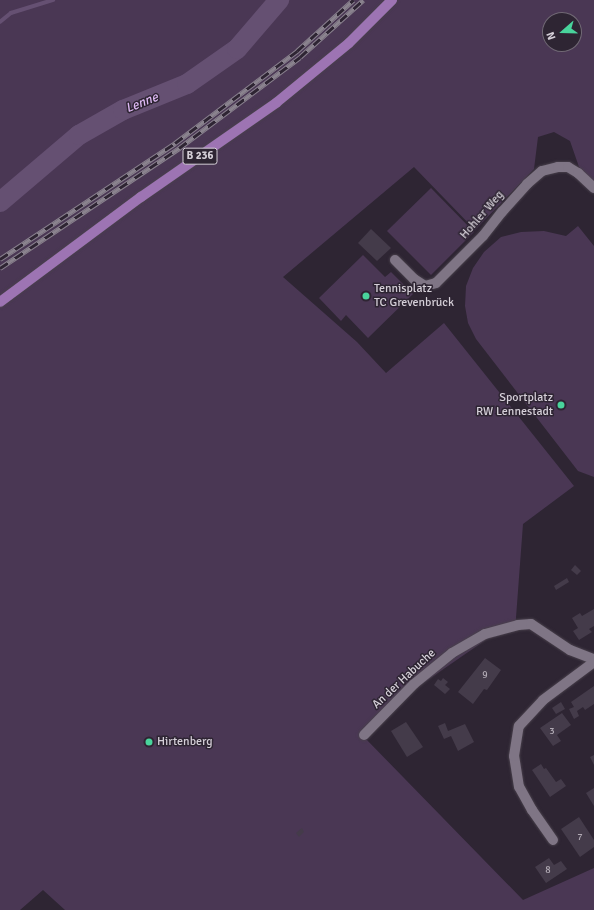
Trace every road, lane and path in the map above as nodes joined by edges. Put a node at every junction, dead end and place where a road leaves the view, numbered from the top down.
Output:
1 (392, 0) edge
2 (594, 188) edge
3 (395, 260) dead end
4 (0, 302) edge
5 (594, 659) edge
6 (594, 662) edge
7 (364, 735) dead end
8 (553, 840) dead end

1 - 4 main road, B 236
2 - 3 street, Hohler Weg
5 - 7 street, An der Habuche
6 - 8 street

